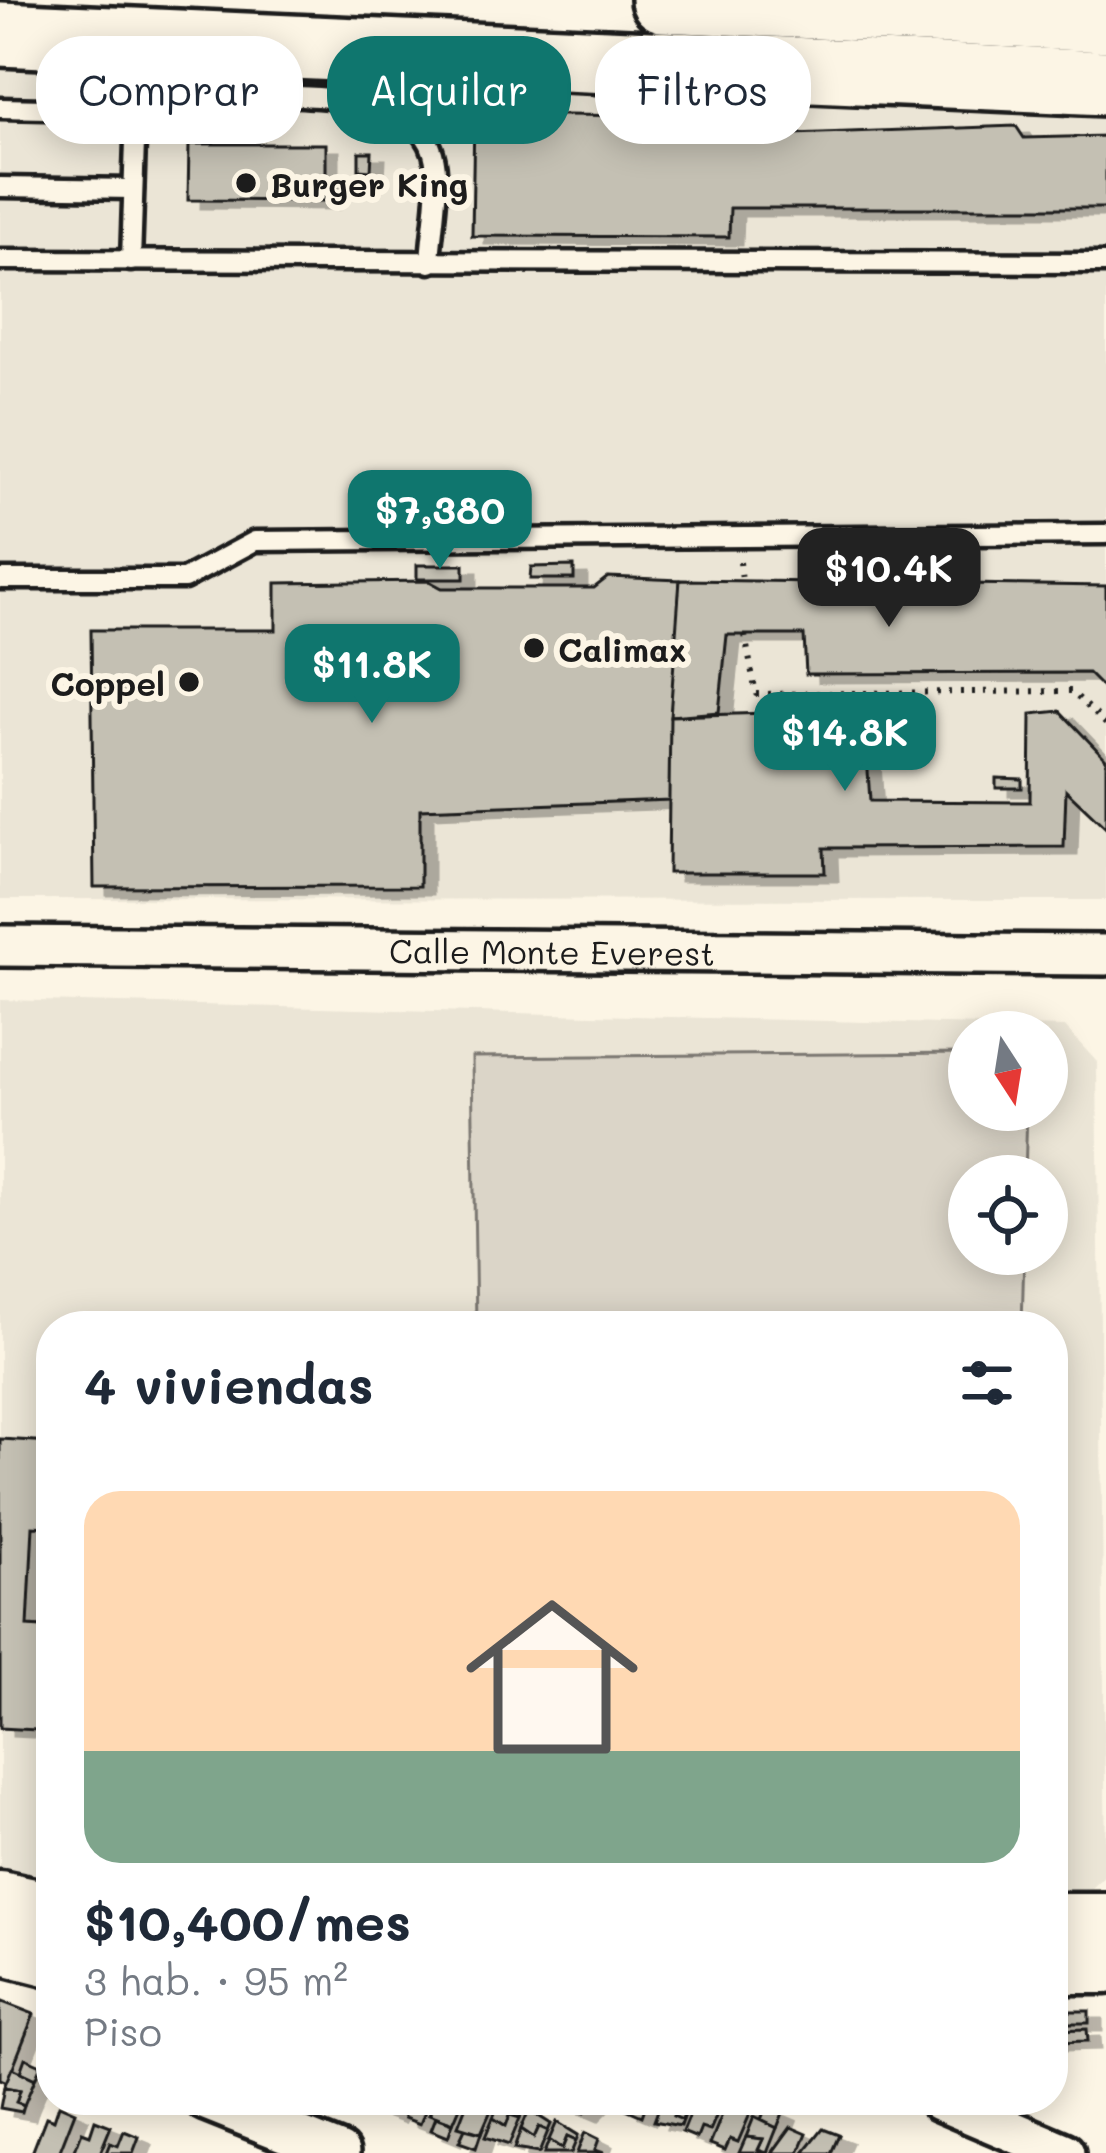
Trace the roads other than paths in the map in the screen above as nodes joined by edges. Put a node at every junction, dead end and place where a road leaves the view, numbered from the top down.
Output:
1 (663, 0) edge
2 (1106, 20) edge
3 (0, 34) edge
4 (36, 37) edge
5 (303, 49) edge
6 (1106, 83) edge
7 (303, 97) edge
8 (0, 108) edge
9 (0, 187) edge
10 (133, 189) junction
11 (0, 260) edge
12 (131, 262) junction
13 (430, 263) junction
14 (1106, 263) edge
15 (1106, 534) edge
16 (0, 579) edge
17 (0, 946) edge
18 (1106, 955) edge
19 (0, 1899) edge
20 (36, 1907) edge
21 (1068, 1921) edge
22 (1106, 1921) edge
23 (0, 1946) edge
24 (36, 1955) edge
25 (1068, 1966) edge
26 (1106, 1966) edge
27 (244, 2115) edge
28 (974, 2115) edge
29 (339, 2153) edge
30 (1064, 2153) edge

1 - 2 main road
3 - 4 main road
5 - 6 main road
7 - 13 lane
8 - 10 lane
9 - 10 lane
10 - 12 lane
11 - 12 lane
12 - 13 lane
13 - 14 lane
15 - 16 lane
17 - 18 street, Calle Monte Everest
19 - 20 main road
21 - 22 main road
23 - 24 main road
25 - 26 main road
27 - 29 street
28 - 30 street

